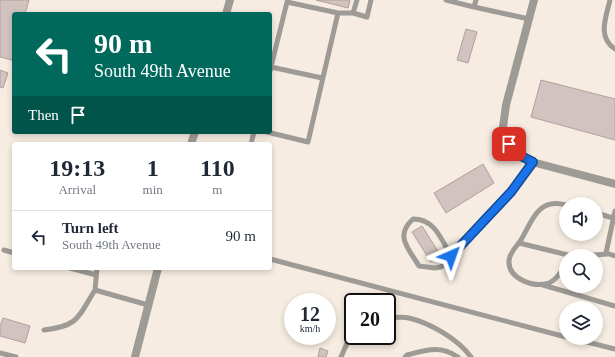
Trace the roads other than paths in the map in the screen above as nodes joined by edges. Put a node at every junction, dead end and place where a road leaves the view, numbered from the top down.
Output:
1 (230, 0) edge
2 (357, 0) edge
3 (371, 0) edge
4 (446, 0) edge
5 (476, 0) edge
6 (534, 0) edge
7 (610, 0) edge
8 (474, 7) junction
9 (227, 12) edge
10 (338, 13) junction
11 (353, 14) junction
12 (529, 18) junction
13 (615, 50) edge
14 (272, 61) edge
15 (272, 69) edge
16 (322, 78) junction
17 (272, 133) edge
18 (533, 162) junction
19 (615, 184) edge
20 (559, 203) edge
21 (615, 211) edge
22 (603, 215) edge
23 (614, 218) junction
24 (519, 242) junction
25 (4, 250) dead end
26 (12, 252) edge
27 (559, 253) edge
28 (603, 254) edge
29 (607, 254) junction
30 (451, 256) junction
31 (615, 256) edge
32 (272, 260) edge
33 (77, 270) edge
34 (97, 270) edge
35 (157, 270) edge
36 (559, 274) edge
37 (96, 275) junction
38 (536, 283) junction
39 (95, 290) junction
40 (148, 305) junction
41 (615, 306) edge
42 (396, 318) edge
43 (44, 330) dead end
44 (559, 335) edge
45 (346, 345) edge
46 (599, 345) edge
47 (615, 349) edge
48 (0, 353) edge
49 (16, 357) edge
50 (134, 357) edge
51 (340, 357) edge
52 (405, 357) edge
53 (458, 357) edge
54 (471, 357) edge

1 - 9 street
2 - 11 lane
3 - 11 lane
4 - 8 lane
5 - 8 lane
6 - 12 street
7 - 13 lane
8 - 12 lane
10 - 11 lane
10 - 14 lane
10 - 16 lane
12 - 18 street
15 - 16 lane
16 - 17 lane
18 - 19 street
18 - 30 lane
20 - 24 lane
21 - 23 lane
22 - 23 lane
23 - 29 lane
24 - 27 lane
24 - 38 lane
25 - 26 lane
28 - 29 lane
29 - 31 lane
30 - 30 lane
32 - 44 lane
33 - 37 lane
34 - 37 lane
35 - 40 street
36 - 38 lane
37 - 39 lane
38 - 41 lane
39 - 40 lane
39 - 43 lane
40 - 50 street
42 - 54 lane
45 - 51 lane
46 - 47 lane
48 - 49 lane
52 - 53 lane

